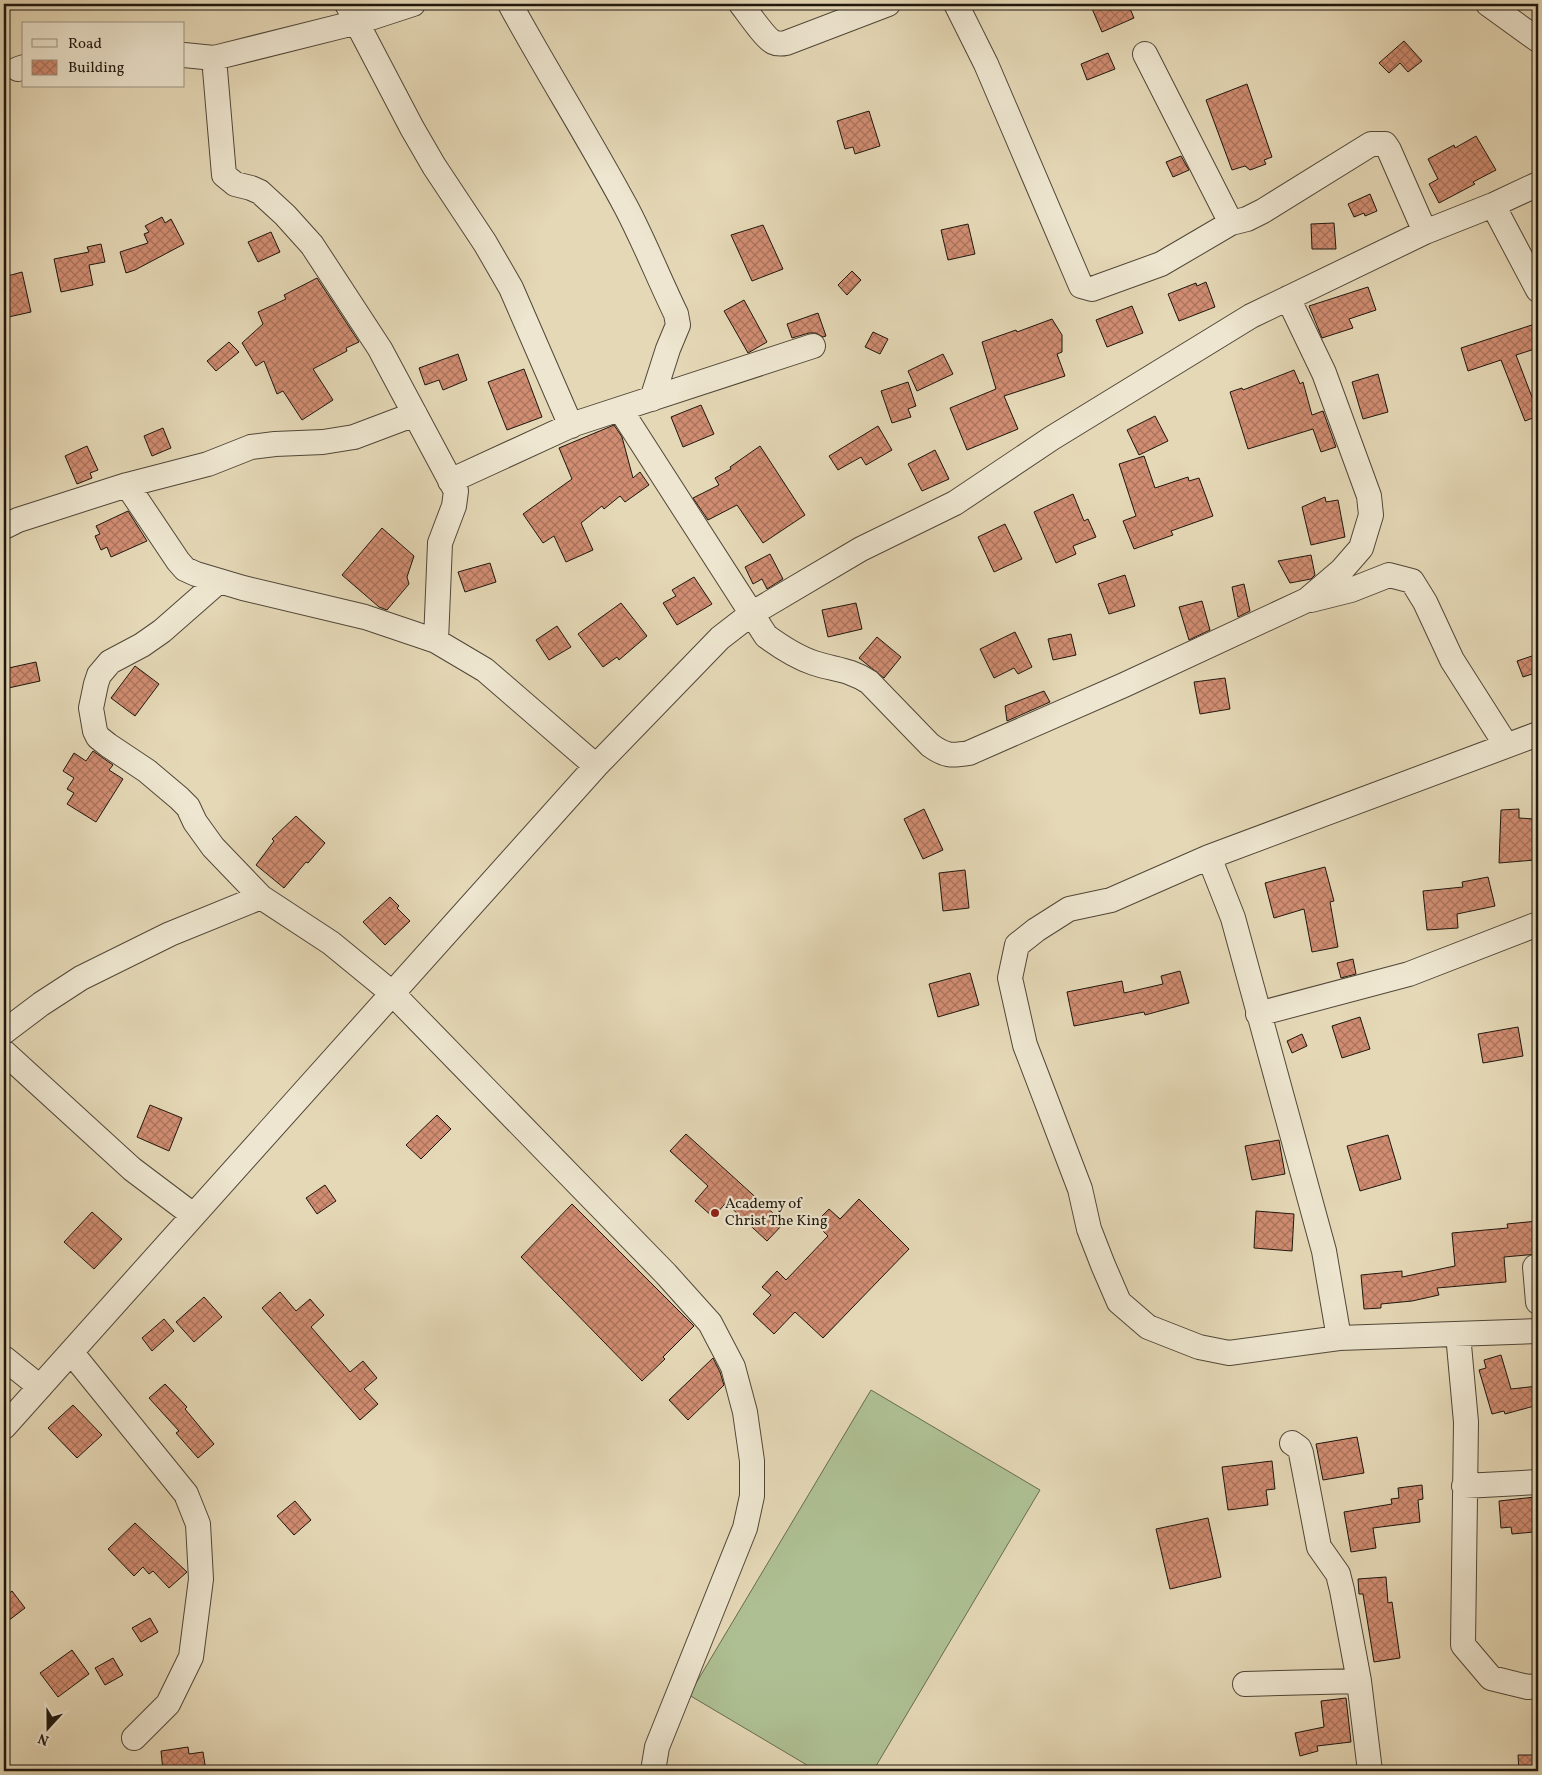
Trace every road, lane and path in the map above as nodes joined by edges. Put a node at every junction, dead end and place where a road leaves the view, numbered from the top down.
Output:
1 (414, 4) edge
2 (510, 4) edge
3 (741, 4) edge
4 (888, 4) edge
5 (956, 4) edge
6 (1488, 4) edge
7 (352, 13) edge
8 (1538, 40) edge
9 (1145, 54) dead end
10 (185, 55) edge
11 (214, 58) junction
12 (1538, 184) edge
13 (1493, 205) junction
14 (1231, 223) junction
15 (1425, 232) junction
16 (1538, 290) edge
17 (1288, 298) junction
18 (813, 346) dead end
19 (652, 399) junction
20 (620, 409) junction
21 (415, 414) junction
22 (571, 426) junction
23 (450, 481) junction
24 (128, 485) junction
25 (8, 518) edge
26 (219, 581) junction
27 (1307, 600) junction
28 (751, 614) junction
29 (436, 641) junction
30 (1538, 734) edge
31 (1506, 745) junction
32 (596, 766) junction
33 (1209, 857) junction
34 (261, 897) junction
35 (1538, 924) edge
36 (392, 993) junction
37 (1258, 1014) junction
38 (4, 1032) edge
39 (4, 1052) edge
40 (193, 1216) junction
41 (1535, 1267) dead end
42 (1538, 1302) edge
43 (1538, 1331) edge
44 (1458, 1334) junction
45 (1339, 1338) junction
46 (71, 1352) junction
47 (4, 1358) edge
48 (40, 1387) junction
49 (4, 1427) edge
50 (1292, 1443) dead end
51 (1538, 1482) edge
52 (1464, 1486) junction
53 (1358, 1681) junction
54 (1246, 1684) dead end
55 (1538, 1686) edge
56 (134, 1738) dead end
57 (654, 1771) edge
58 (1370, 1771) edge

1 - 7 street
2 - 19 street
3 - 4 street
5 - 14 street
6 - 8 street
7 - 11 street
7 - 22 street
9 - 14 street
10 - 11 street
11 - 21 street
12 - 13 street
13 - 15 street
13 - 16 street
14 - 15 street
15 - 17 street
17 - 27 street
17 - 28 street
18 - 19 street
19 - 20 street
20 - 22 street
20 - 28 street
21 - 23 street
21 - 24 street
22 - 23 street
23 - 29 street
24 - 25 street
24 - 26 street
26 - 29 street
26 - 34 street
27 - 28 street
27 - 31 street
28 - 32 street
29 - 32 street
30 - 31 street
31 - 33 street
32 - 36 street
33 - 37 street
33 - 45 street
34 - 36 street
34 - 38 street
35 - 37 street
36 - 40 street
36 - 57 street
37 - 45 street
39 - 40 street
40 - 46 street
41 - 42 street
43 - 44 street
44 - 45 street
44 - 52 street
46 - 48 street
46 - 56 street
47 - 48 street
48 - 49 street
50 - 53 street
51 - 52 street
52 - 55 street
53 - 54 street
53 - 58 street

